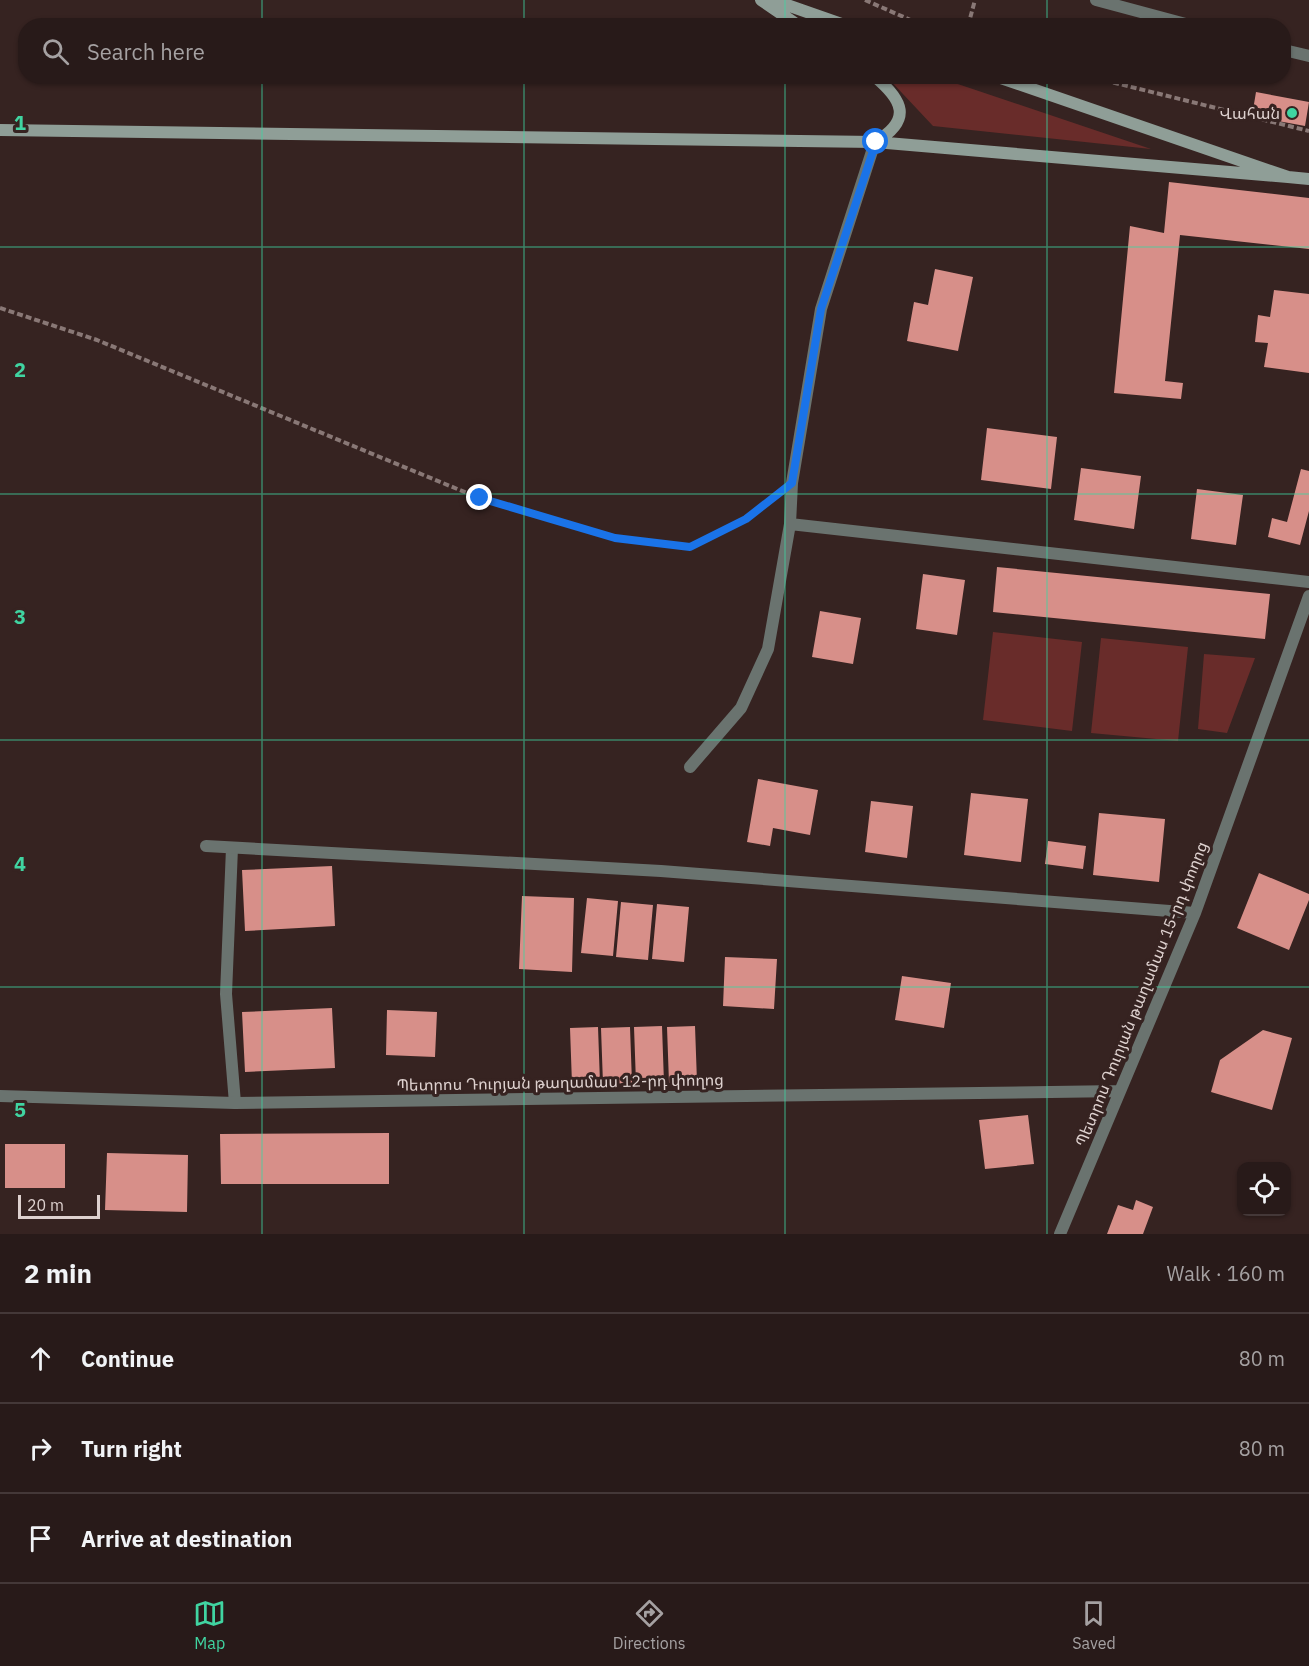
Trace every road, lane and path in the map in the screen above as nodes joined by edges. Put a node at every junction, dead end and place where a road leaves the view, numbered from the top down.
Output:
1 (761, 0) edge
2 (773, 0) edge
3 (865, 0) edge
4 (975, 0) edge
5 (1096, 0) edge
6 (787, 18) edge
7 (824, 18) edge
8 (906, 18) edge
9 (970, 18) edge
10 (1163, 18) edge
11 (1291, 52) edge
12 (1309, 56) edge
13 (884, 84) edge
14 (1018, 84) edge
15 (1120, 84) edge
16 (0, 130) edge
17 (1309, 130) edge
18 (876, 142) junction
19 (1288, 177) junction
20 (1309, 180) edge
21 (0, 308) edge
22 (792, 483) junction
23 (790, 524) junction
24 (1309, 582) edge
25 (1309, 596) edge
26 (690, 767) dead end
27 (206, 846) dead end
28 (232, 848) junction
29 (1195, 913) junction
30 (1120, 1090) junction
31 (0, 1096) edge
32 (235, 1103) junction
33 (1060, 1234) edge

1 - 6 main road
2 - 7 main road
3 - 8 path
4 - 9 path
5 - 10 street
11 - 12 street
13 - 18 main road
14 - 19 main road
15 - 17 path
16 - 18 main road
18 - 19 main road
18 - 22 street
19 - 20 main road
21 - 22 path
22 - 23 street
23 - 24 street
23 - 26 street
25 - 29 street, Պետրոս Դուրյան թաղամաս 15-րդ փողոց
27 - 28 street
28 - 29 street
28 - 32 street
29 - 30 street, Պետրոս Դուրյան թաղամաս 15-րդ փողոց
30 - 32 street, Պետրոս Դուրյան թաղամաս 12-րդ փողոց
30 - 33 street, Պետրոս Դուրյան թաղամաս 15-րդ փողոց
31 - 32 street, Պետրոս Դուրյան թաղամաս 12-րդ փողոց

